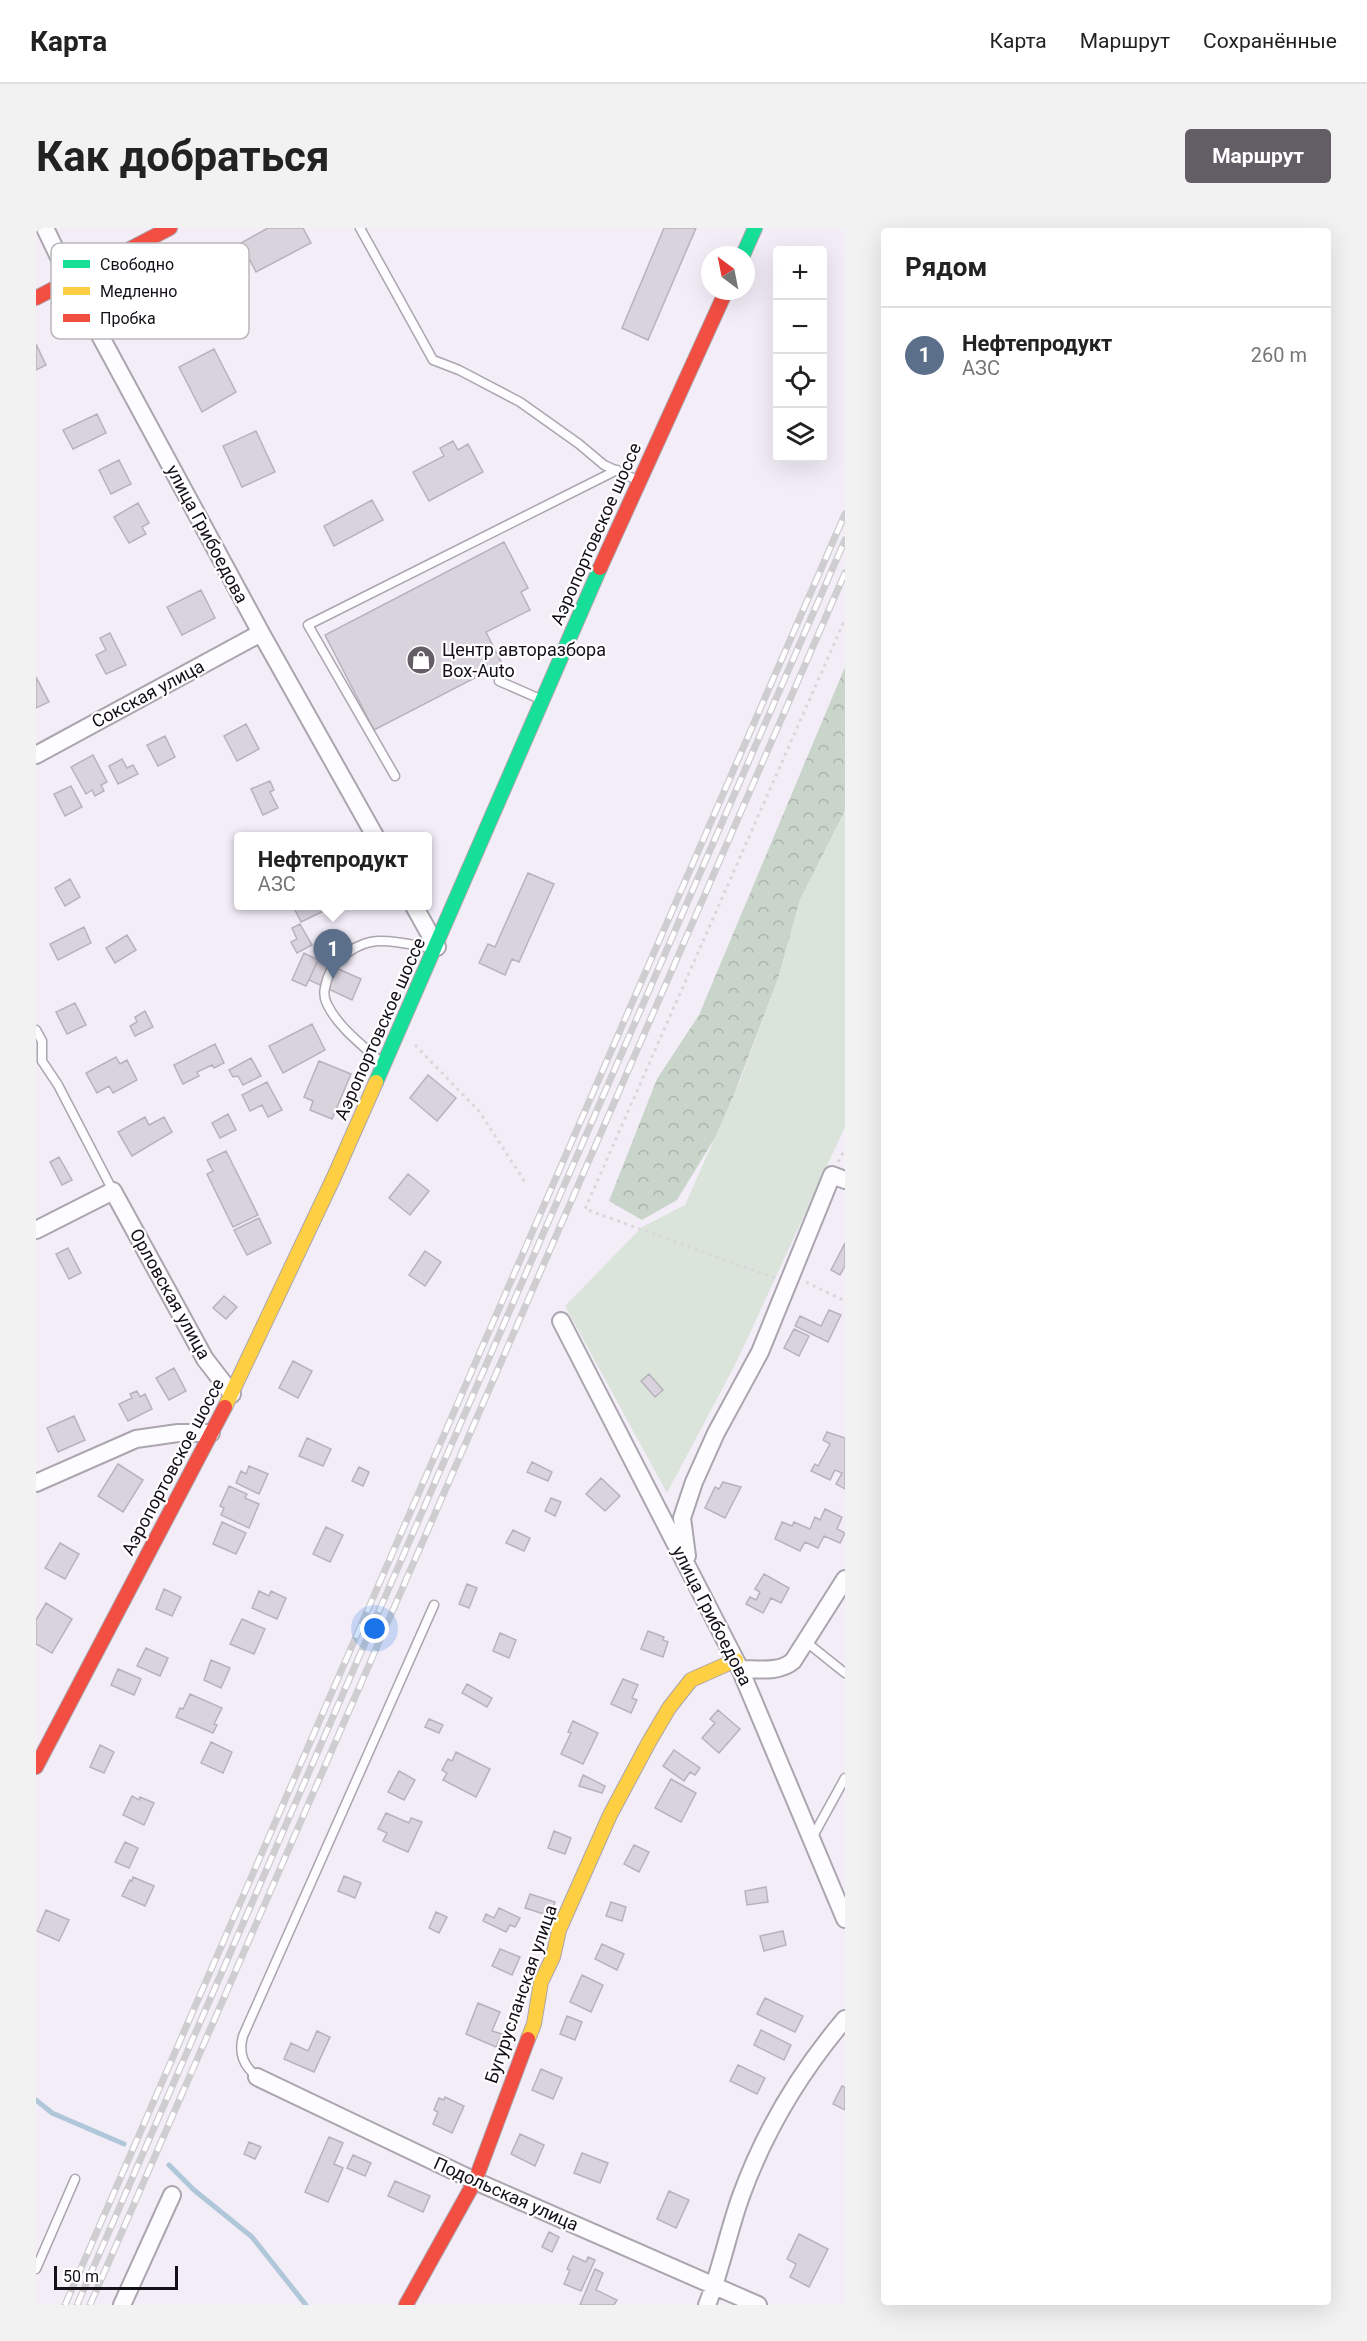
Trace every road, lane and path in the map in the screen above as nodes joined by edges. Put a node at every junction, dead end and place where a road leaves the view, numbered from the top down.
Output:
1 (45, 228) edge
2 (170, 228) edge
3 (360, 228) edge
4 (756, 228) edge
5 (52, 243) edge
6 (141, 243) edge
7 (747, 246) edge
8 (51, 290) edge
9 (36, 298) edge
10 (722, 300) edge
11 (102, 339) edge
12 (617, 470) junction
13 (639, 480) junction
14 (845, 619) edge
15 (261, 633) junction
16 (499, 681) dead end
17 (544, 701) junction
18 (36, 755) edge
19 (395, 776) dead end
20 (372, 832) edge
21 (416, 910) edge
22 (436, 948) junction
23 (36, 1030) edge
24 (398, 1030) junction
25 (383, 1064) junction
26 (845, 1180) edge
27 (527, 1185) dead end
28 (112, 1191) junction
29 (36, 1230) edge
30 (790, 1278) junction
31 (845, 1301) edge
32 (561, 1321) dead end
33 (232, 1394) junction
34 (211, 1433) junction
35 (36, 1483) edge
36 (689, 1569) junction
37 (845, 1579) edge
38 (434, 1605) dead end
39 (805, 1641) junction
40 (738, 1665) junction
41 (845, 1673) edge
42 (36, 1767) edge
43 (845, 1778) edge
44 (812, 1839) junction
45 (839, 1891) edge
46 (845, 1919) edge
47 (845, 2019) edge
48 (257, 2077) joint
49 (75, 2179) dead end
50 (475, 2181) junction
51 (172, 2195) dead end
52 (36, 2269) edge
53 (715, 2286) junction
54 (122, 2305) edge
55 (406, 2305) edge
56 (707, 2305) edge
57 (758, 2305) edge

1 - 5 street, улица Грибоедова
2 - 6 main road
3 - 12 lane
4 - 7 main road
8 - 9 main road
10 - 13 main road, Аэропортовское шоссе
11 - 15 street, улица Грибоедова
12 - 13 lane
12 - 19 lane
13 - 17 main road, Аэропортовское шоссе
14 - 30 path
15 - 18 street, Сокская улица
15 - 20 street, улица Грибоедова
16 - 17 lane
17 - 22 main road, Аэропортовское шоссе
21 - 22 street
22 - 24 main road, Аэропортовское шоссе
22 - 25 lane
23 - 28 lane
24 - 25 main road, Аэропортовское шоссе
24 - 27 path
25 - 33 main road, Аэропортовское шоссе
26 - 30 street
28 - 29 street
28 - 33 street, Орловская улица
30 - 31 path
30 - 36 street
32 - 36 street, улица Грибоедова
33 - 34 main road, Аэропортовское шоссе
34 - 35 street
34 - 42 main road, Аэропортовское шоссе
36 - 40 street, улица Грибоедова
37 - 39 street
38 - 48 lane
39 - 40 street
39 - 41 lane
40 - 44 street, улица Грибоедова
40 - 50 main road, Бугурусланская улица
43 - 44 lane
44 - 45 street, улица Грибоедова
45 - 46 street, улица Грибоедова
47 - 53 street
48 - 50 street, Подольская улица
49 - 52 lane
50 - 53 street, Подольская улица
50 - 55 main road, Бугурусланская улица
51 - 54 street
53 - 56 street
53 - 57 street, Подольская улица

